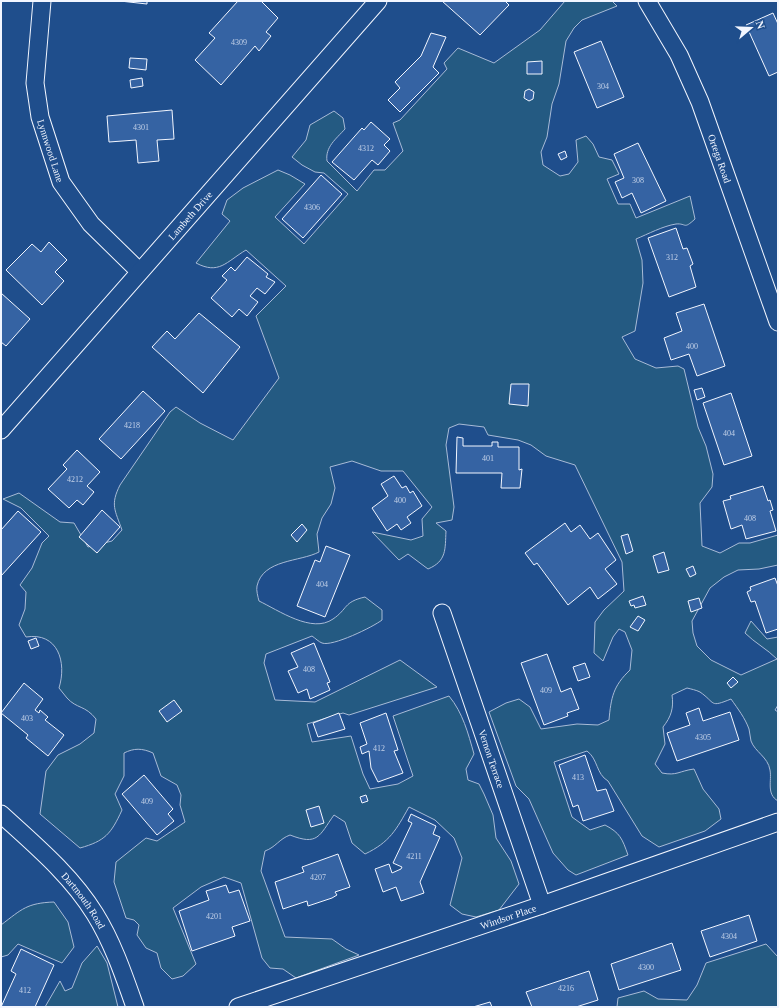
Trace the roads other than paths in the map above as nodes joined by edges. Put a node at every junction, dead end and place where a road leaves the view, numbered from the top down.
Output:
1 (42, 1) edge
2 (378, 1) edge
3 (647, 1) edge
4 (139, 271) junction
5 (778, 322) edge
6 (1, 430) edge
7 (442, 613) dead end
8 (1, 814) edge
9 (778, 822) edge
10 (542, 905) junction
11 (135, 1007) edge
12 (238, 1007) edge

1 - 4 street, Lynnwood Lane
2 - 4 street, Lambeth Drive
3 - 5 street, Ortega Road
4 - 6 street, Lambeth Drive
7 - 10 street, Vernon Terrace
8 - 11 street, Dartmouth Road
9 - 10 street, Windsor Place
10 - 12 street, Windsor Place

